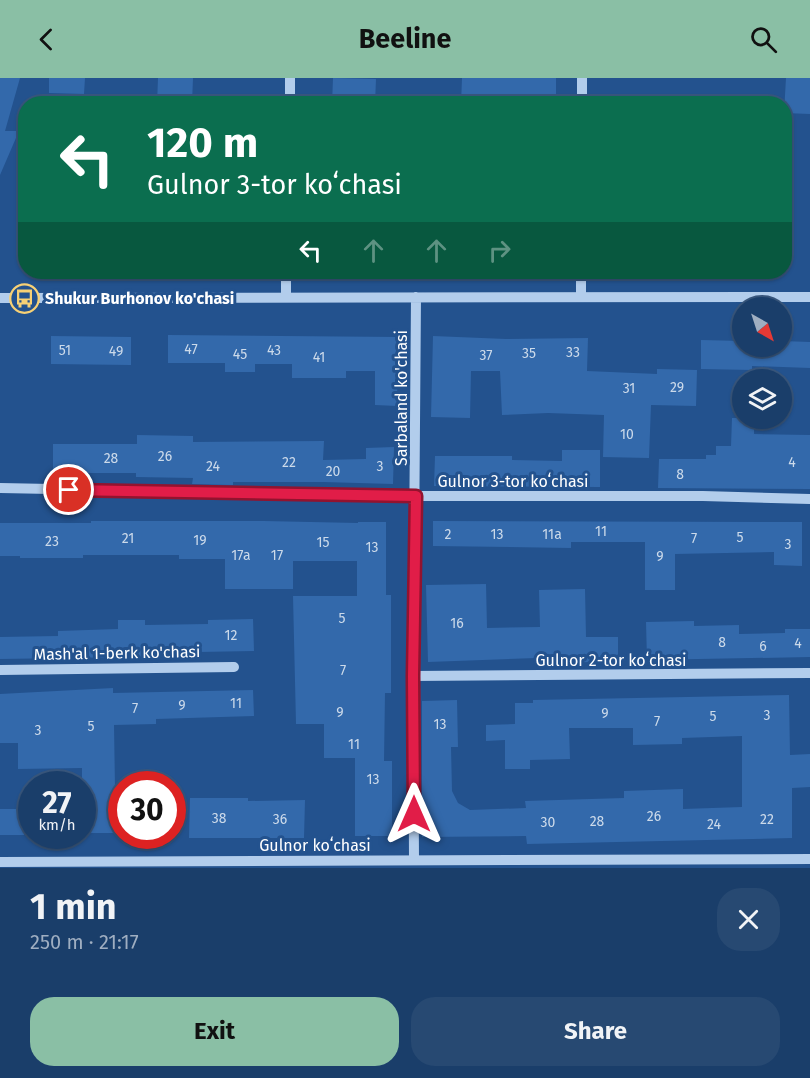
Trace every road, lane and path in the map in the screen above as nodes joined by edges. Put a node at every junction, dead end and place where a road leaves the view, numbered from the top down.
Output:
1 (290, 78) edge
2 (582, 78) edge
3 (290, 96) edge
4 (582, 96) edge
5 (286, 279) edge
6 (581, 279) edge
7 (286, 297) junction
8 (416, 297) junction
9 (581, 297) junction
10 (810, 297) edge
11 (0, 298) edge
12 (0, 488) edge
13 (416, 496) junction
14 (810, 499) edge
15 (234, 667) dead end
16 (0, 670) edge
17 (810, 673) edge
18 (413, 676) junction
19 (414, 859) junction
20 (810, 859) edge
21 (0, 862) edge

1 - 3 street
2 - 4 street
5 - 7 street
6 - 9 street
7 - 8 street
7 - 11 street
8 - 9 street
8 - 13 street, Sarbaland ko'chasi
9 - 10 street
12 - 13 street, Gulnor 3-tor koʻchasi
13 - 14 street, Gulnor 3-tor koʻchasi
13 - 18 street, Sarbaland ko'chasi
15 - 16 street, Mash'al 1-berk ko'chasi
17 - 18 street, Gulnor 2-tor koʻchasi
18 - 19 street, Sarbaland ko'chasi
19 - 20 street, Gulnor koʻchasi
19 - 21 street, Gulnor koʻchasi

